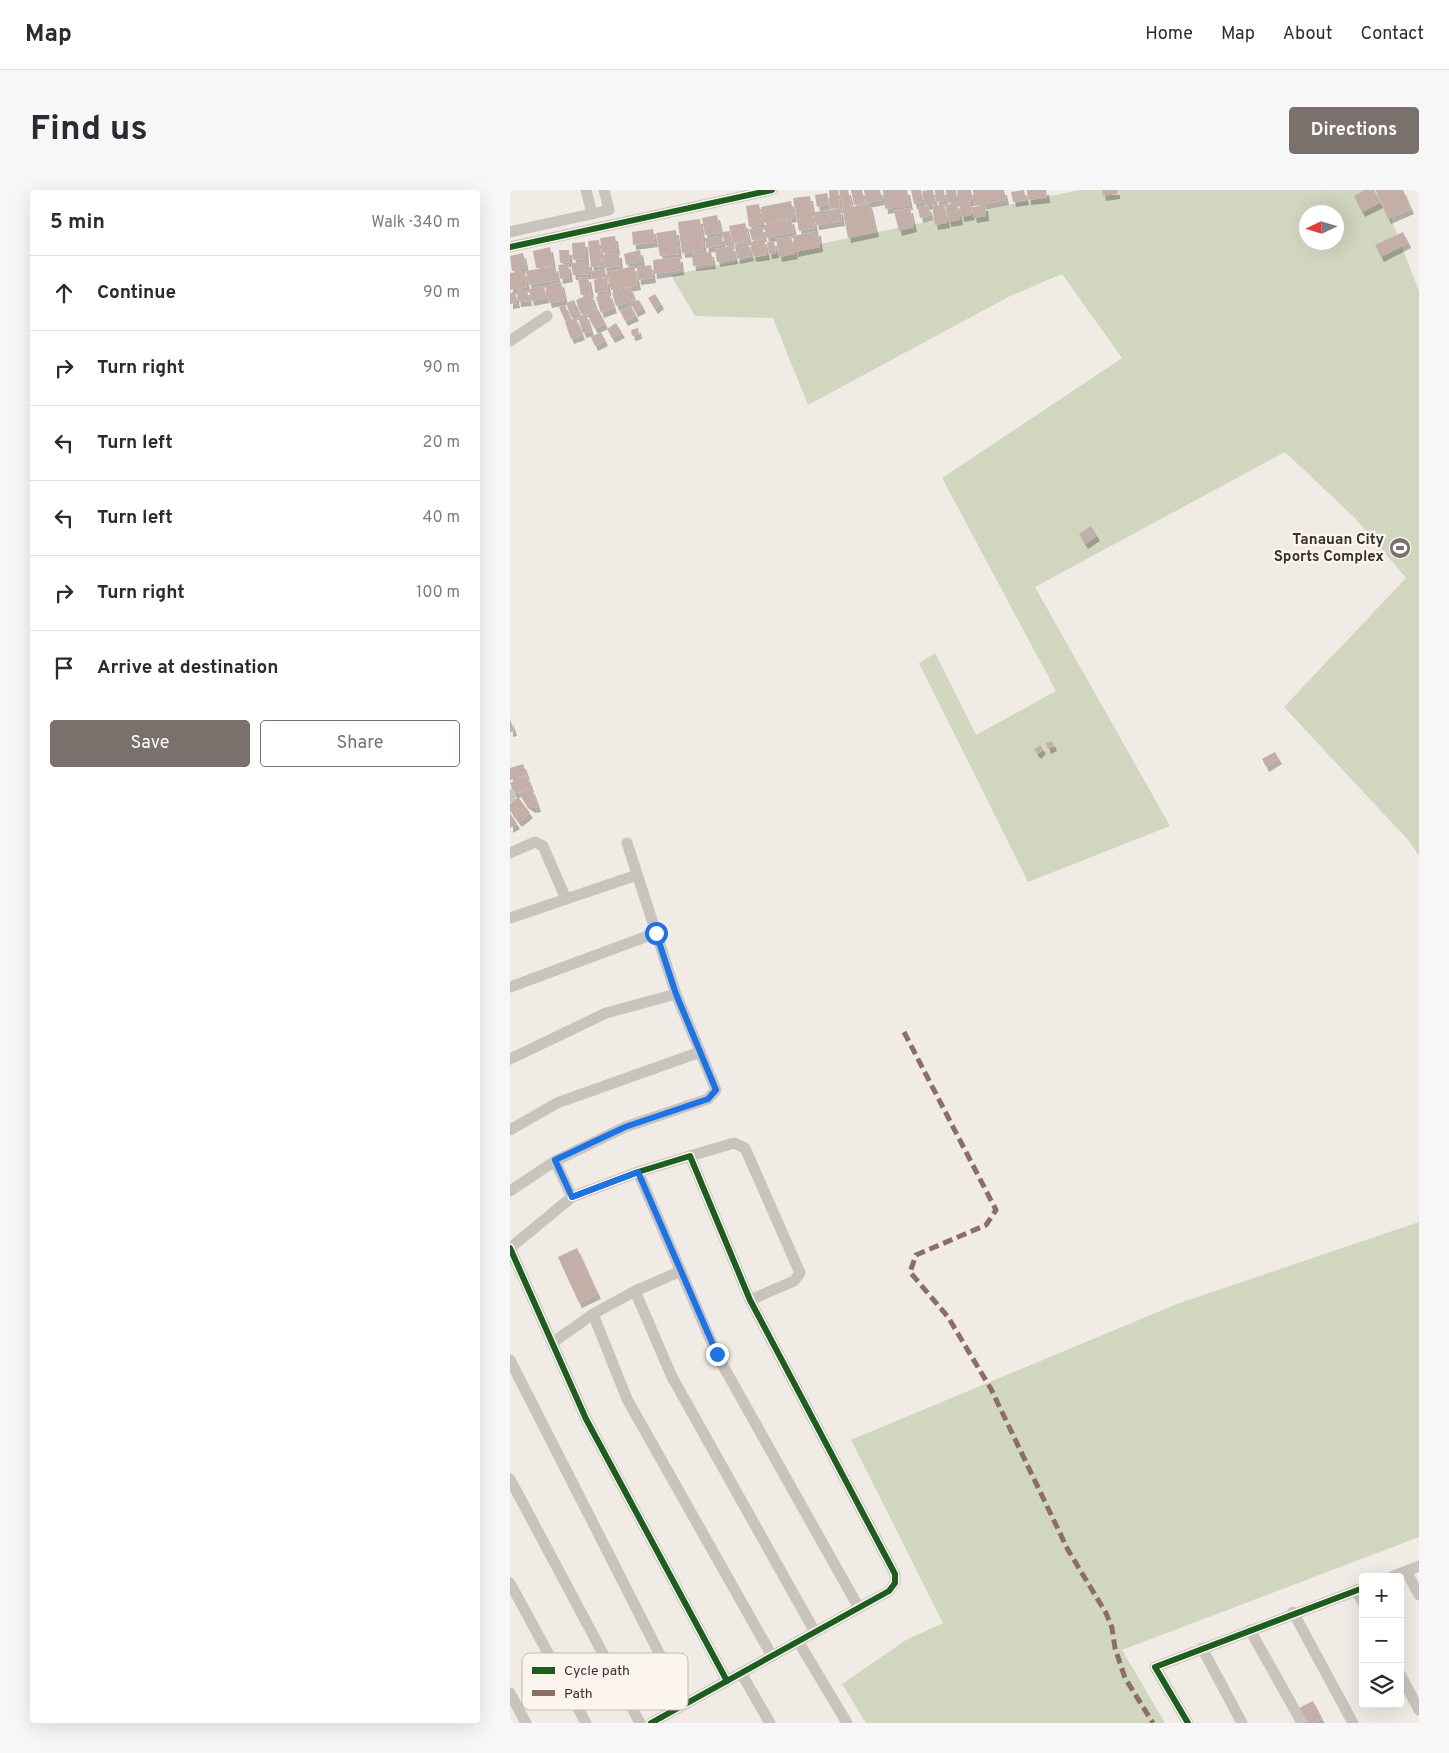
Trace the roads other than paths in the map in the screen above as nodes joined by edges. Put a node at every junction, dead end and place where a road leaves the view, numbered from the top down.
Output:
1 (586, 190) edge
2 (604, 190) edge
3 (772, 190) edge
4 (592, 214) junction
5 (510, 232) edge
6 (510, 247) edge
7 (547, 316) dead end
8 (510, 340) edge
9 (627, 843) dead end
10 (510, 853) edge
11 (637, 875) junction
12 (566, 899) junction
13 (510, 918) edge
14 (656, 933) junction
15 (510, 987) edge
16 (676, 994) junction
17 (700, 1052) junction
18 (510, 1059) edge
19 (510, 1130) edge
20 (690, 1156) junction
21 (555, 1160) junction
22 (638, 1172) junction
23 (510, 1191) edge
24 (572, 1197) junction
25 (510, 1248) edge
26 (681, 1271) junction
27 (635, 1291) junction
28 (750, 1300) junction
29 (594, 1314) junction
30 (552, 1343) junction
31 (510, 1360) edge
32 (510, 1479) edge
33 (1419, 1566) edge
34 (1406, 1571) junction
35 (1401, 1573) edge
36 (510, 1583) edge
37 (1359, 1589) edge
38 (1419, 1595) edge
39 (859, 1608) junction
40 (1293, 1612) junction
41 (1250, 1630) junction
42 (815, 1632) junction
43 (798, 1641) junction
44 (1202, 1648) junction
45 (548, 1653) edge
46 (603, 1653) edge
47 (659, 1653) edge
48 (772, 1656) junction
49 (741, 1673) junction
50 (727, 1681) junction
51 (1404, 1682) edge
52 (510, 1693) edge
53 (688, 1702) edge
54 (579, 1710) edge
55 (633, 1710) edge
56 (674, 1710) edge
57 (1419, 1710) edge
58 (526, 1723) edge
59 (586, 1723) edge
60 (640, 1723) edge
61 (651, 1723) edge
62 (770, 1723) edge
63 (846, 1723) edge
64 (1188, 1723) edge
65 (1242, 1723) edge
66 (1302, 1723) edge
67 (1353, 1723) edge

1 - 4 street
2 - 4 street
3 - 6 street
4 - 5 street
7 - 8 street
9 - 11 street
10 - 12 street
11 - 12 street
11 - 14 street
12 - 13 street
14 - 15 street
14 - 16 street
16 - 17 street
16 - 18 street
17 - 19 street
17 - 21 street
20 - 22 street
20 - 28 street
20 - 28 street
21 - 23 street
21 - 24 street
22 - 24 street
22 - 26 street
24 - 25 street
25 - 30 street
26 - 27 street
26 - 39 street
27 - 29 street
27 - 42 street
28 - 39 street
29 - 30 street
29 - 48 street
30 - 50 street
31 - 47 street
32 - 46 street
33 - 34 street
34 - 35 street
34 - 38 street
36 - 45 street
37 - 40 street
39 - 42 street
40 - 41 street
40 - 67 street
41 - 44 street
41 - 66 street
42 - 43 street
43 - 48 street
43 - 63 street
44 - 64 street
44 - 65 street
48 - 49 street
49 - 50 street
49 - 62 street
50 - 53 street
51 - 57 street
52 - 58 street
54 - 59 street
55 - 60 street
56 - 61 street

